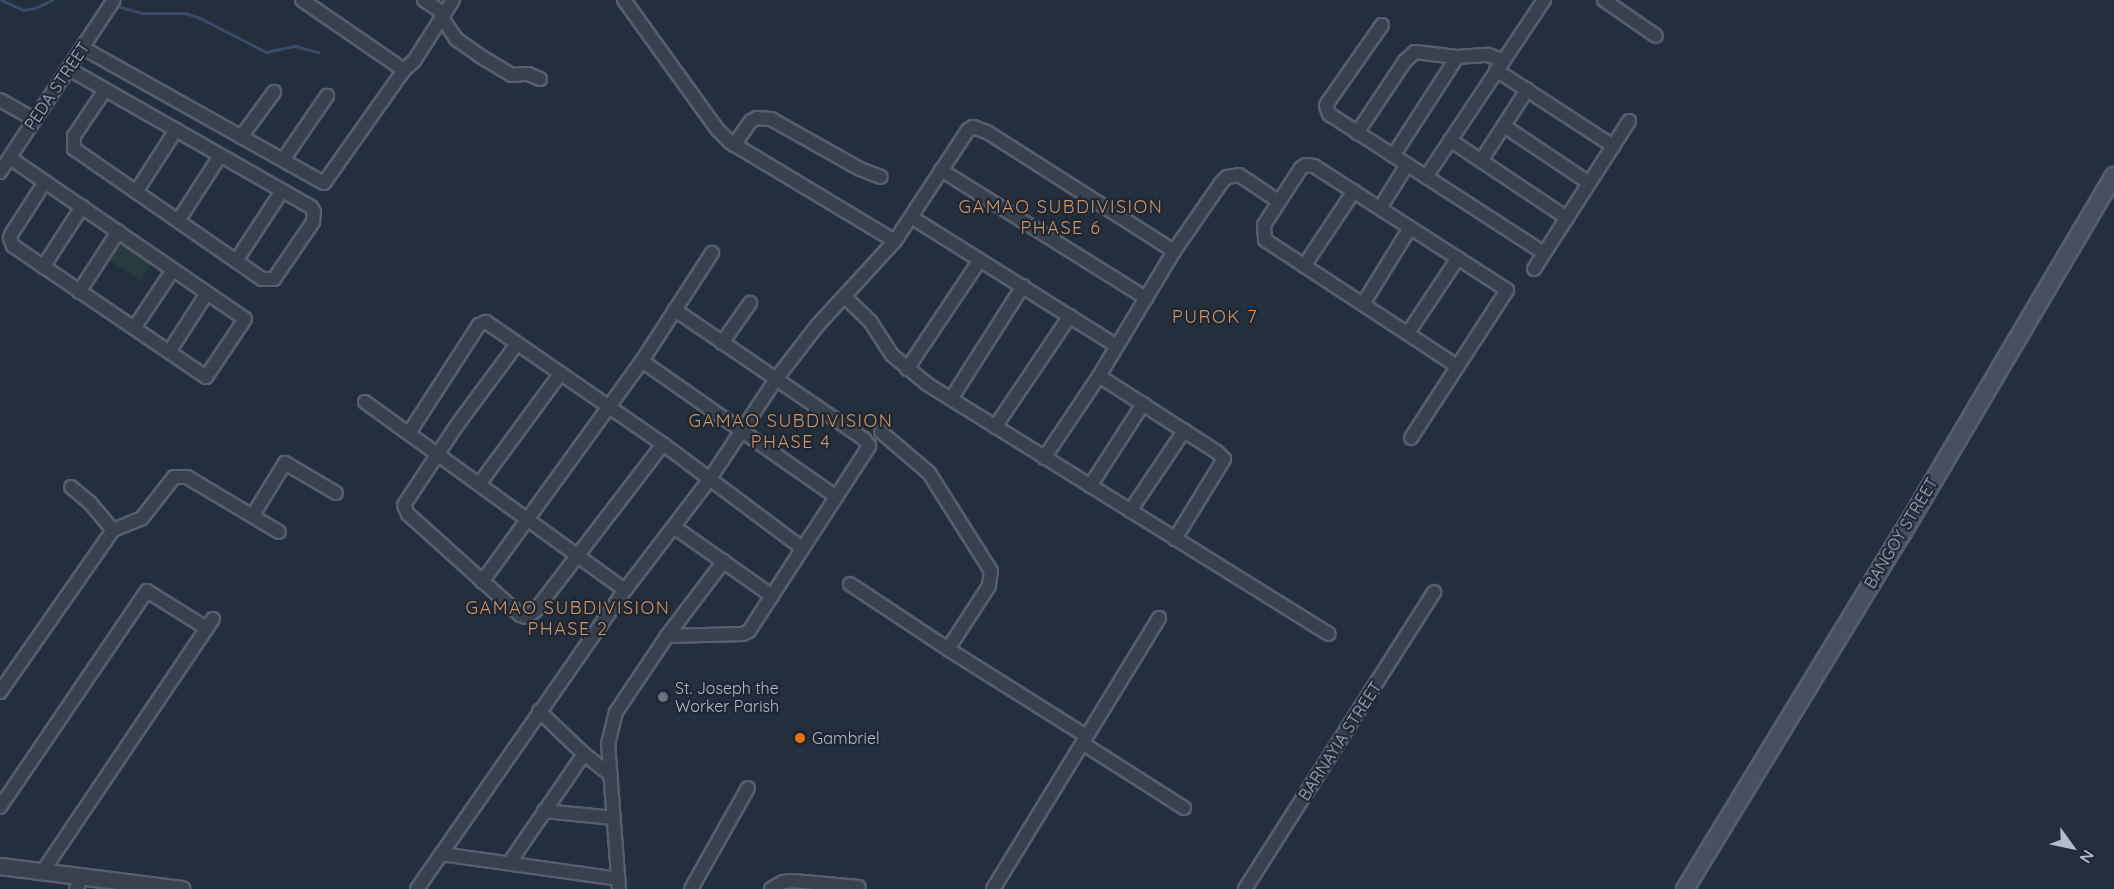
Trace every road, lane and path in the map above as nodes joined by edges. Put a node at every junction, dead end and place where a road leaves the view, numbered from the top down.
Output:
1 (114, 0) edge
2 (302, 0) edge
3 (424, 0) edge
4 (453, 0) edge
5 (624, 0) edge
6 (1544, 0) edge
7 (1604, 0) edge
8 (443, 16) junction
9 (1382, 25) dead end
10 (1656, 36) dead end
11 (83, 48) junction
12 (1457, 57) junction
13 (1499, 65) junction
14 (69, 69) junction
15 (404, 70) junction
16 (540, 79) dead end
17 (105, 90) junction
18 (1527, 90) junction
19 (274, 92) dead end
20 (327, 96) dead end
21 (0, 100) edge
22 (35, 120) junction
23 (1629, 121) dead end
24 (1504, 126) junction
25 (176, 130) junction
26 (1357, 133) junction
27 (241, 137) junction
28 (1450, 140) junction
29 (734, 145) junction
30 (1613, 146) junction
31 (220, 156) junction
32 (1393, 156) junction
33 (10, 158) junction
34 (283, 160) junction
35 (1481, 161) junction
36 (1407, 165) junction
37 (941, 170) junction
38 (0, 172) edge
39 (2114, 176) edge
40 (881, 177) dead end
41 (1425, 177) junction
42 (45, 182) junction
43 (1589, 183) junction
44 (282, 191) junction
45 (1353, 191) junction
46 (136, 192) junction
47 (1278, 201) junction
48 (82, 207) junction
49 (1380, 208) junction
50 (911, 217) junction
51 (1567, 218) junction
52 (178, 221) junction
53 (1410, 228) junction
54 (118, 232) junction
55 (895, 241) junction
56 (1174, 251) junction
57 (712, 253) dead end
58 (1544, 253) junction
59 (1458, 258) junction
60 (980, 260) junction
61 (236, 261) junction
62 (1304, 266) junction
63 (43, 267) junction
64 (1534, 269) dead end
65 (173, 270) junction
66 (1023, 286) junction
67 (79, 292) junction
68 (207, 293) junction
69 (845, 297) junction
70 (1146, 298) junction
71 (750, 303) dead end
72 (1363, 304) junction
73 (675, 310) junction
74 (1070, 316) junction
75 (134, 328) junction
76 (1407, 333) junction
77 (517, 344) junction
78 (722, 344) junction
79 (1117, 346) junction
80 (169, 352) junction
81 (642, 361) junction
82 (1457, 366) junction
83 (907, 369) junction
84 (560, 374) junction
85 (1099, 376) junction
86 (776, 379) junction
87 (951, 399) junction
88 (365, 402) dead end
89 (1143, 404) junction
90 (610, 407) junction
91 (995, 427) junction
92 (742, 429) junction
93 (1184, 431) junction
94 (881, 432) dead end
95 (409, 433) junction
96 (1411, 438) dead end
97 (663, 444) junction
98 (438, 453) junction
99 (1044, 458) junction
100 (709, 480) junction
101 (480, 483) junction
102 (1090, 486) junction
103 (70, 487) dead end
104 (336, 492) dead end
105 (836, 497) junction
106 (1130, 511) junction
107 (253, 514) junction
108 (529, 520) junction
109 (674, 527) junction
110 (113, 530) junction
111 (279, 532) dead end
112 (1175, 539) junction
113 (802, 548) junction
114 (578, 554) junction
115 (724, 561) junction
116 (482, 582) junction
117 (850, 584) dead end
118 (625, 590) junction
119 (1434, 592) dead end
120 (772, 596) junction
121 (1159, 618) dead end
122 (1329, 634) dead end
123 (667, 636) junction
124 (948, 650) junction
125 (0, 692) edge
126 (538, 711) junction
127 (1084, 739) junction
128 (584, 754) junction
129 (611, 775) junction
130 (748, 788) dead end
131 (0, 807) edge
132 (1184, 808) dead end
133 (544, 811) junction
134 (614, 818) junction
135 (441, 854) junction
136 (510, 862) junction
137 (0, 866) edge
138 (43, 871) junction
139 (79, 883) edge
140 (618, 884) edge
141 (859, 887) dead end
142 (159, 888) edge
143 (182, 889) edge
144 (417, 889) edge
145 (691, 889) edge
146 (771, 889) edge
147 (993, 889) edge
148 (1245, 889) edge
149 (1685, 889) edge

1 - 11 street, PEDA STREET
2 - 15 street
3 - 8 street
4 - 8 street
5 - 29 street
6 - 13 street
7 - 10 street
8 - 15 street
8 - 16 street
9 - 26 street
11 - 14 street, PEDA STREET
11 - 27 street
12 - 13 street
12 - 26 street
12 - 32 street
13 - 18 street
13 - 28 street
14 - 17 street
14 - 22 street, PEDA STREET
15 - 34 street
17 - 25 street
17 - 46 street
18 - 24 street
18 - 30 street
19 - 27 street
20 - 34 street
21 - 22 street
22 - 33 street, PEDA STREET
23 - 30 street
24 - 35 street
24 - 43 street
25 - 31 street
25 - 46 street
26 - 32 street
27 - 34 street
28 - 35 street
28 - 41 street
29 - 40 street
29 - 55 street
30 - 43 street
31 - 44 street
31 - 52 street
32 - 36 street
33 - 38 street, PEDA STREET
33 - 42 street
35 - 51 street
36 - 41 street
36 - 49 street
37 - 50 street
37 - 56 street
37 - 70 street
39 - 149 main road, BANGOY STREET
41 - 58 street
42 - 48 street
42 - 63 street
43 - 51 street
44 - 61 street
44 - 61 street
45 - 47 street
45 - 49 street
45 - 62 street
46 - 52 street
47 - 56 street
47 - 62 street
48 - 54 street
48 - 63 street
49 - 53 street
50 - 55 street
50 - 60 street
51 - 58 street
52 - 61 street
53 - 59 street
53 - 72 street
54 - 65 street
54 - 67 street
55 - 69 street
56 - 70 street
57 - 73 street
58 - 64 street
59 - 76 street
59 - 82 street
60 - 66 street
60 - 83 street
62 - 72 street
63 - 67 street
65 - 68 street
65 - 75 street
66 - 74 street
66 - 87 street
67 - 75 street
68 - 80 street
68 - 80 street
69 - 83 street
69 - 86 street
70 - 79 street
71 - 78 street
72 - 76 street
73 - 78 street
73 - 81 street
74 - 79 street
74 - 91 street
75 - 80 street
76 - 82 street
77 - 84 street
77 - 95 street
77 - 98 street
78 - 86 street
79 - 85 street
81 - 90 street
81 - 92 street
82 - 96 street
83 - 87 street
84 - 90 street
84 - 101 street
85 - 89 street
85 - 99 street
86 - 92 street
86 - 105 street
87 - 91 street
88 - 95 street
89 - 93 street
89 - 102 street
90 - 97 street
90 - 108 street
91 - 99 street
92 - 100 street
92 - 105 street
93 - 106 street
93 - 112 street
94 - 124 street
95 - 98 street
97 - 100 street
97 - 114 street
98 - 101 street
98 - 116 street
99 - 102 street
100 - 109 street
100 - 113 street
101 - 108 street
102 - 106 street
103 - 110 street
104 - 107 street
105 - 113 street
106 - 112 street
107 - 110 street
107 - 111 street
108 - 114 street
108 - 116 street
109 - 115 street
109 - 118 street
110 - 125 street
112 - 122 street
113 - 120 street
114 - 116 street
114 - 118 street
115 - 120 street
115 - 123 street
117 - 124 street
118 - 126 street
119 - 148 street, BARNAYIA STREET
120 - 123 street
121 - 127 street
123 - 129 street
124 - 127 street
126 - 128 street
126 - 135 street
127 - 132 street
127 - 147 street
128 - 129 street
128 - 133 street
129 - 134 street
130 - 145 street
131 - 138 street
133 - 134 street
133 - 136 street
134 - 140 street
135 - 136 street
135 - 144 street
136 - 140 street
137 - 138 street
138 - 139 street
139 - 142 street
141 - 146 street
142 - 143 street

